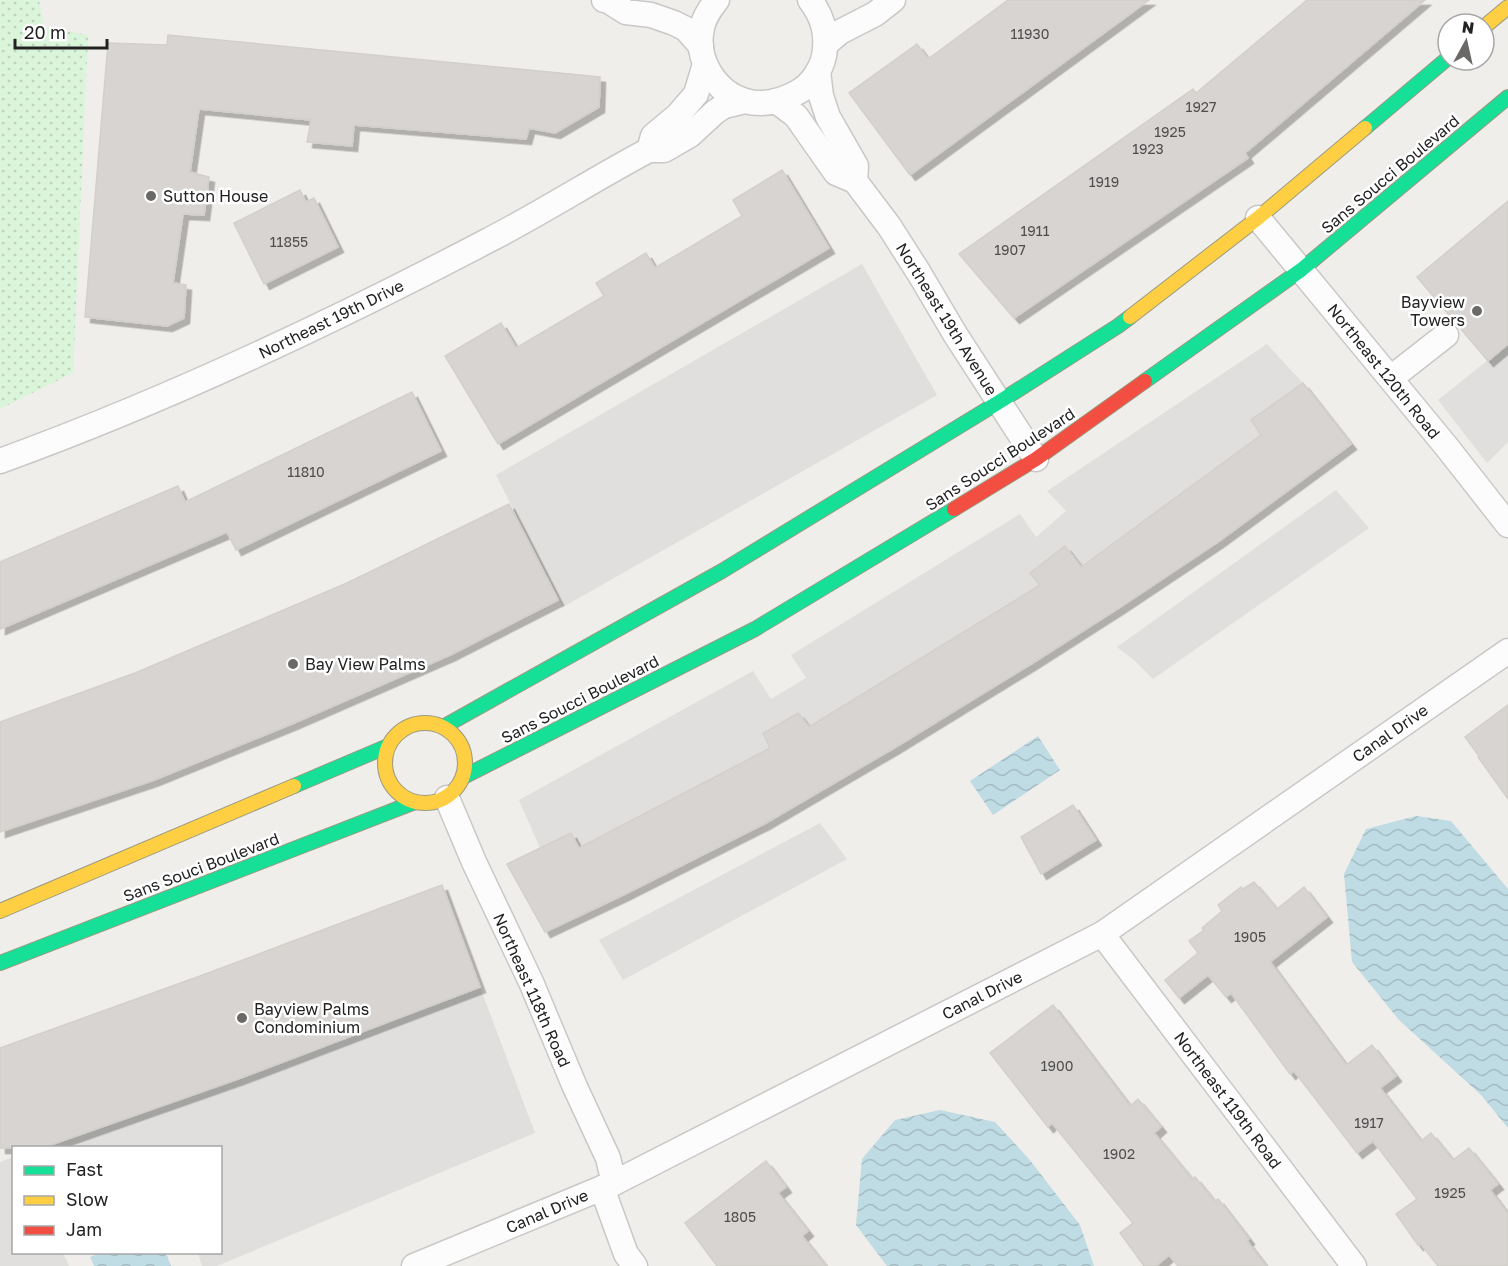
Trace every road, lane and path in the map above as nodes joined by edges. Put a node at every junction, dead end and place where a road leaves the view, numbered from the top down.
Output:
1 (606, 0) edge
2 (717, 0) edge
3 (810, 0) edge
4 (893, 0) edge
5 (1508, 7) edge
6 (1496, 17) edge
7 (826, 44) junction
8 (703, 55) junction
9 (1436, 68) edge
10 (818, 71) junction
11 (1508, 97) edge
12 (745, 101) junction
13 (776, 101) junction
14 (649, 150) junction
15 (855, 182) junction
16 (1258, 218) junction
17 (1301, 270) junction
18 (1446, 335) dead end
19 (1391, 378) junction
20 (999, 402) junction
21 (1036, 459) junction
22 (0, 461) edge
23 (1508, 525) edge
24 (1508, 651) edge
25 (443, 727) junction
26 (388, 746) junction
27 (463, 777) junction
28 (447, 798) junction
29 (415, 802) junction
30 (0, 911) edge
31 (1102, 934) junction
32 (0, 963) edge
33 (608, 1185) junction
34 (414, 1266) edge
35 (635, 1266) edge
36 (1353, 1266) edge

1 - 8 street
2 - 8 street, Northeast 19th Drive
3 - 7 street
4 - 7 street
5 - 6 street
7 - 10 street
8 - 12 street
8 - 14 street, Northeast 19th Drive
9 - 16 street
10 - 13 street
10 - 15 street, Northeast 19th Avenue
11 - 17 street, Sans Soucci Boulevard
12 - 13 street
12 - 14 street, Northeast 19th Drive
13 - 15 street, Northeast 19th Avenue
14 - 22 street, Northeast 19th Drive
15 - 20 street, Northeast 19th Avenue
16 - 17 street, Northeast 120th Road
16 - 20 street
17 - 19 street, Northeast 120th Road
17 - 21 street, Sans Soucci Boulevard
18 - 19 street
19 - 23 street, Northeast 120th Road
20 - 21 street, Northeast 19th Avenue
20 - 25 street
21 - 27 street, Sans Soucci Boulevard
24 - 31 street, Canal Drive
25 - 26 street
25 - 27 street
26 - 29 street
26 - 30 street
27 - 28 street
28 - 29 street
28 - 33 street, Northeast 118th Road
29 - 32 street, Sans Souci Boulevard
31 - 33 street, Canal Drive
31 - 36 street, Northeast 119th Road
33 - 34 street, Canal Drive
33 - 35 street, Northeast 118th Road

